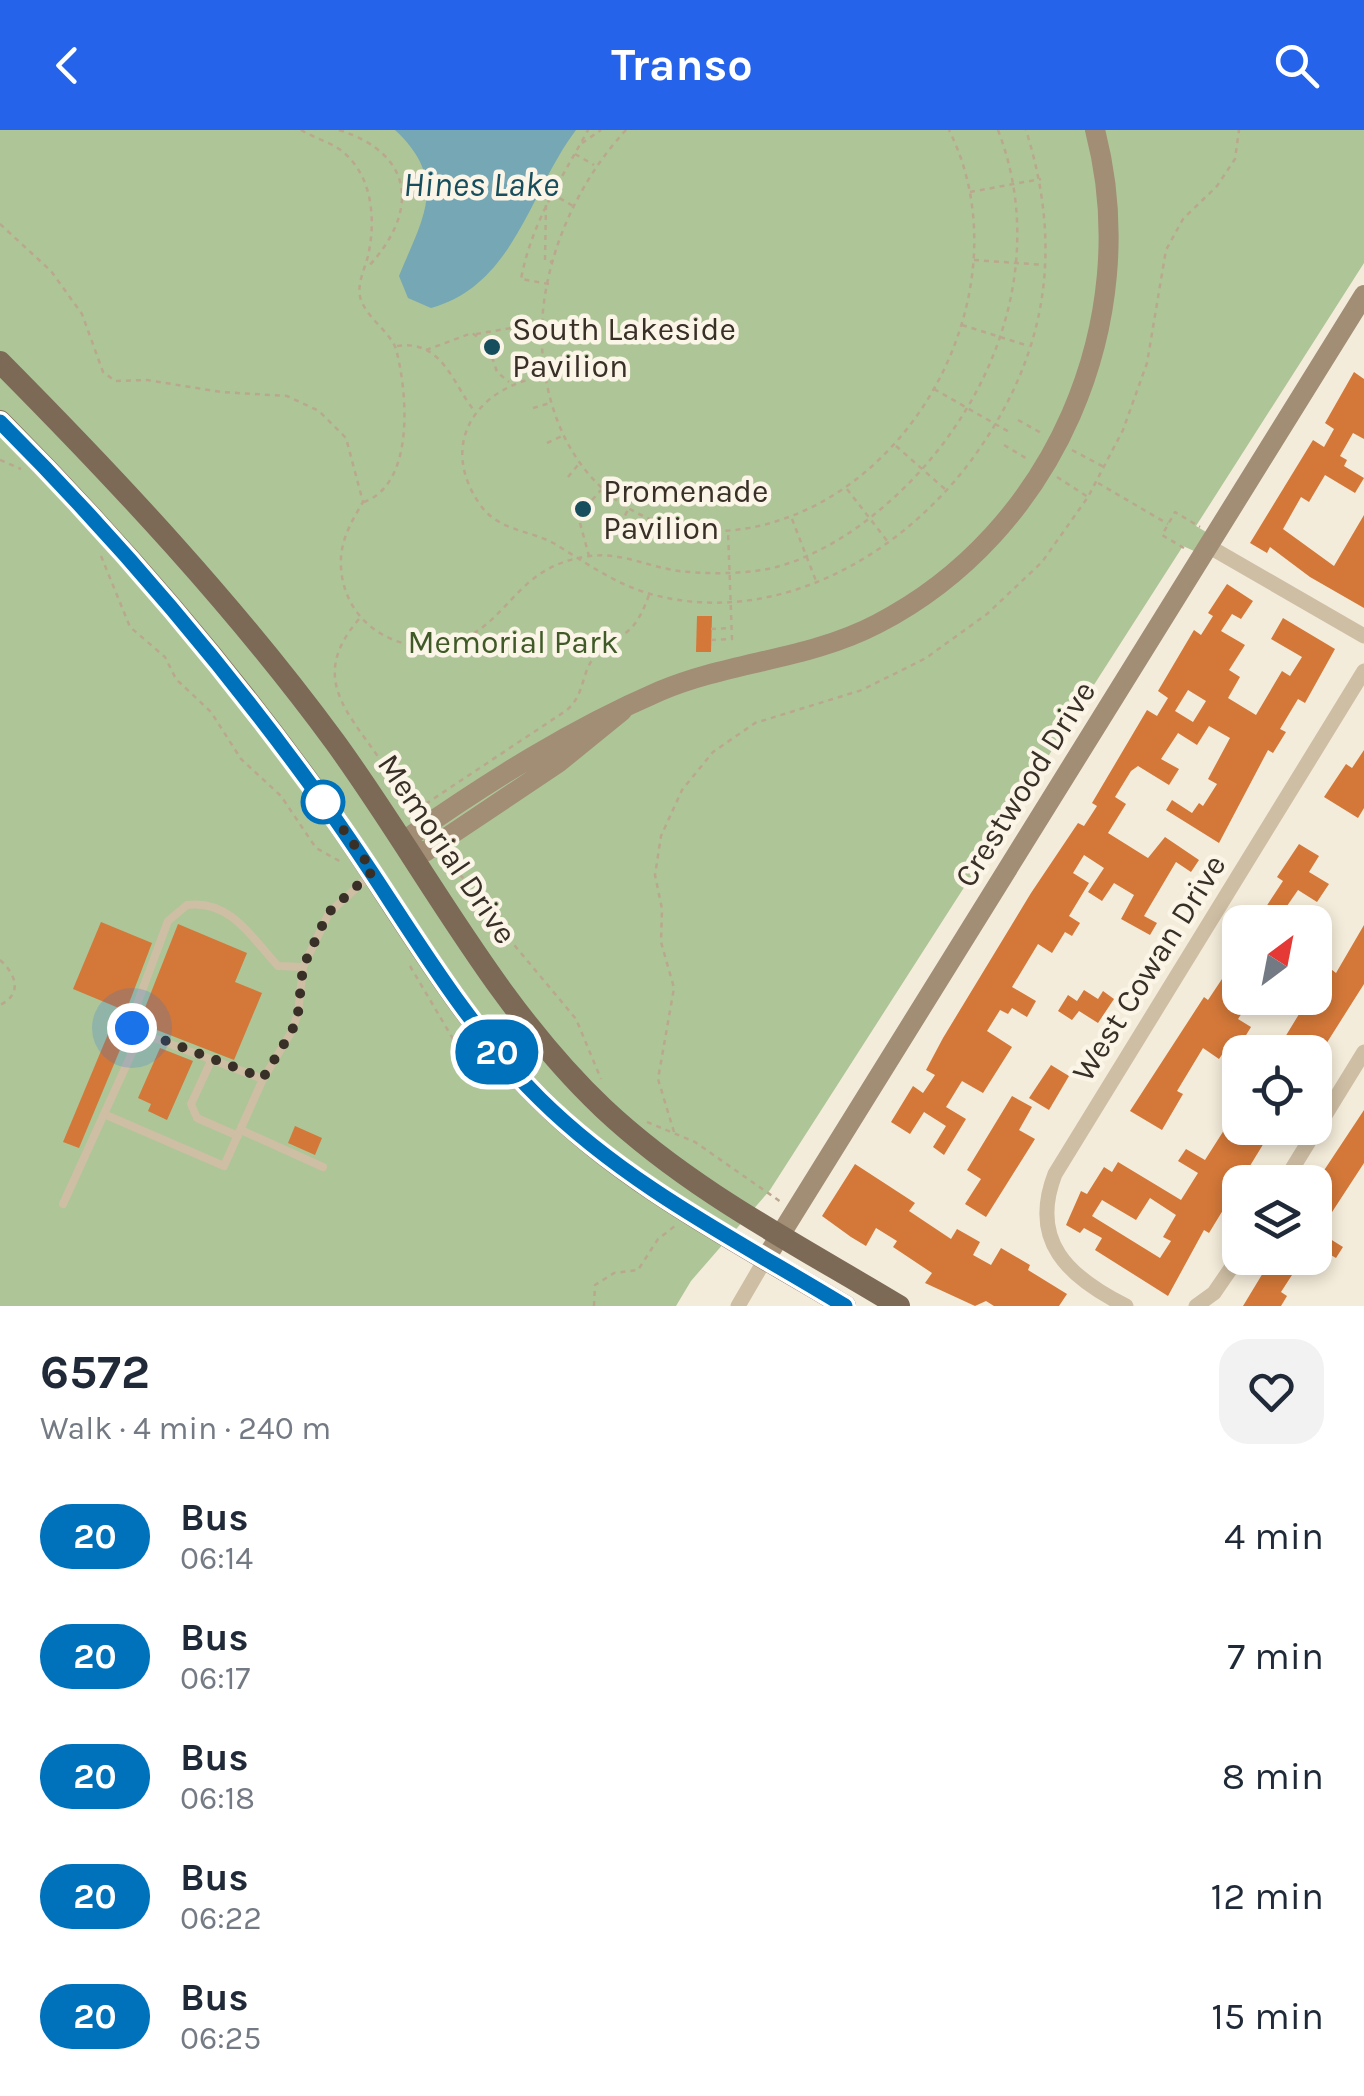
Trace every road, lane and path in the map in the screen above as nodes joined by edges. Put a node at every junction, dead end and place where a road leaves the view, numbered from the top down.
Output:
1 (301, 130) edge
2 (339, 130) edge
3 (588, 130) edge
4 (602, 130) edge
5 (626, 130) edge
6 (949, 130) edge
7 (998, 130) edge
8 (1026, 130) edge
9 (1094, 130) edge
10 (1240, 130) edge
11 (580, 145) junction
12 (574, 154) junction
13 (596, 166) junction
14 (561, 172) junction
15 (566, 176) dead end
16 (1042, 179) junction
17 (1014, 185) junction
18 (970, 192) junction
19 (551, 193) junction
20 (547, 202) junction
21 (574, 206) junction
22 (0, 224) edge
23 (974, 260) junction
24 (554, 262) junction
25 (1016, 263) junction
26 (1046, 264) junction
27 (364, 271) junction
28 (549, 284) junction
29 (1364, 295) edge
30 (543, 322) junction
31 (962, 324) junction
32 (1001, 336) junction
33 (1030, 346) junction
34 (396, 347) junction
35 (424, 351) junction
36 (492, 357) dead end
37 (0, 362) edge
38 (545, 376) junction
39 (510, 382) junction
40 (933, 388) junction
41 (551, 402) junction
42 (533, 408) dead end
43 (969, 409) junction
44 (474, 410) junction
45 (1018, 420) dead end
46 (0, 422) edge
47 (996, 424) junction
48 (1012, 433) dead end
49 (563, 435) junction
50 (1058, 442) junction
51 (547, 443) dead end
52 (894, 444) junction
53 (1004, 446) dead end
54 (0, 460) edge
55 (579, 464) junction
56 (1104, 467) junction
57 (1043, 468) junction
58 (924, 470) junction
59 (26, 472) dead end
60 (568, 478) dead end
61 (1096, 482) junction
62 (846, 487) junction
63 (602, 489) junction
64 (947, 491) junction
65 (1088, 497) junction
66 (592, 500) dead end
67 (363, 502) junction
68 (629, 508) junction
69 (792, 517) junction
70 (870, 518) junction
71 (580, 524) dead end
72 (620, 524) dead end
73 (1168, 524) junction
74 (728, 530) junction
75 (888, 543) junction
76 (1208, 547) junction
77 (99, 552) dead end
78 (806, 554) junction
79 (589, 556) junction
80 (577, 558) junction
81 (729, 572) junction
82 (817, 582) junction
83 (649, 594) junction
84 (730, 602) junction
85 (360, 618) junction
86 (731, 628) junction
87 (712, 629) dead end
88 (1364, 636) edge
89 (711, 640) dead end
90 (1364, 672) edge
91 (411, 814) junction
92 (416, 821) dead end
93 (409, 848) junction
94 (438, 854) dead end
95 (363, 874) junction
96 (0, 960) edge
97 (303, 967) junction
98 (0, 1005) edge
99 (142, 1032) junction
100 (1364, 1052) edge
101 (211, 1061) junction
102 (263, 1078) junction
103 (607, 1088) dead end
104 (106, 1115) junction
105 (636, 1115) dead end
106 (674, 1132) junction
107 (239, 1133) junction
108 (1294, 1165) edge
109 (323, 1167) dead end
110 (64, 1204) dead end
111 (795, 1210) junction
112 (676, 1226) dead end
113 (781, 1235) junction
114 (766, 1258) junction
115 (1226, 1275) edge
116 (1099, 1290) junction
117 (594, 1306) edge
118 (738, 1306) edge
119 (845, 1306) edge
120 (898, 1306) edge
121 (1089, 1306) edge
122 (1126, 1306) edge
123 (1196, 1306) edge

1 - 27 path
2 - 27 path
3 - 11 path
4 - 11 path
5 - 13 path
6 - 18 path
7 - 17 path
8 - 16 path
9 - 50 street
10 - 56 path
11 - 12 path
12 - 13 path
12 - 14 path
13 - 21 path
14 - 15 path
14 - 19 path
16 - 17 path
16 - 26 path
17 - 18 path
17 - 25 path
18 - 23 path
19 - 20 path
19 - 21 path
20 - 24 path
20 - 28 path
21 - 24 path
22 - 67 path
23 - 25 path
23 - 31 path
24 - 28 path
25 - 26 path
25 - 32 path
26 - 33 path
27 - 34 path
28 - 30 path
29 - 76 street, Crestwood Drive
30 - 35 path
30 - 38 path
31 - 32 path
31 - 40 path
32 - 33 path
32 - 43 path
33 - 47 path
34 - 35 path
34 - 67 path
35 - 44 path
36 - 39 path
37 - 93 main road, Memorial Drive
38 - 39 path
38 - 41 path
39 - 44 path
40 - 43 path
40 - 52 path
41 - 42 path
41 - 49 path
43 - 47 path
43 - 58 path
44 - 80 path
45 - 50 path
46 - 95 main road
47 - 48 path
47 - 64 path
49 - 51 path
49 - 55 path
50 - 56 path
50 - 57 street
52 - 58 path
52 - 62 path
53 - 57 path
54 - 59 path
55 - 60 path
55 - 63 path
56 - 61 path
57 - 65 path
57 - 93 street
58 - 64 path
58 - 70 path
61 - 65 path
61 - 73 path
62 - 69 path
62 - 70 path
63 - 66 path
63 - 68 path
64 - 75 path
65 - 106 path
67 - 85 path
68 - 72 path
68 - 74 path
69 - 74 path
69 - 78 path
70 - 75 path
70 - 78 path
71 - 79 path
73 - 76 path
73 - 76 path
74 - 81 path
75 - 82 path
76 - 88 street
76 - 111 street, Crestwood Drive
77 - 95 path
78 - 81 path
78 - 82 path
79 - 80 path
79 - 81 path
80 - 83 path
80 - 85 path
81 - 84 path
82 - 84 path
83 - 84 path
83 - 91 path
84 - 86 path
85 - 91 path
86 - 87 path
86 - 89 path
90 - 116 street, West Cowan Drive
91 - 92 path
93 - 95 main road
93 - 113 main road, Memorial Drive
94 - 103 path
95 - 97 lane
95 - 114 main road
96 - 98 path
97 - 99 lane
97 - 102 lane
99 - 101 lane
99 - 104 lane
100 - 108 street
101 - 102 lane
101 - 107 lane
102 - 107 lane
104 - 107 lane
104 - 110 lane
105 - 106 path
106 - 111 path
107 - 109 lane
111 - 113 street, Crestwood Drive
112 - 117 path
113 - 114 street, Crestwood Drive
113 - 120 main road, Memorial Drive
114 - 118 street, Crestwood Drive
114 - 119 main road
115 - 123 street
116 - 121 street
116 - 122 street, West Cowan Drive

